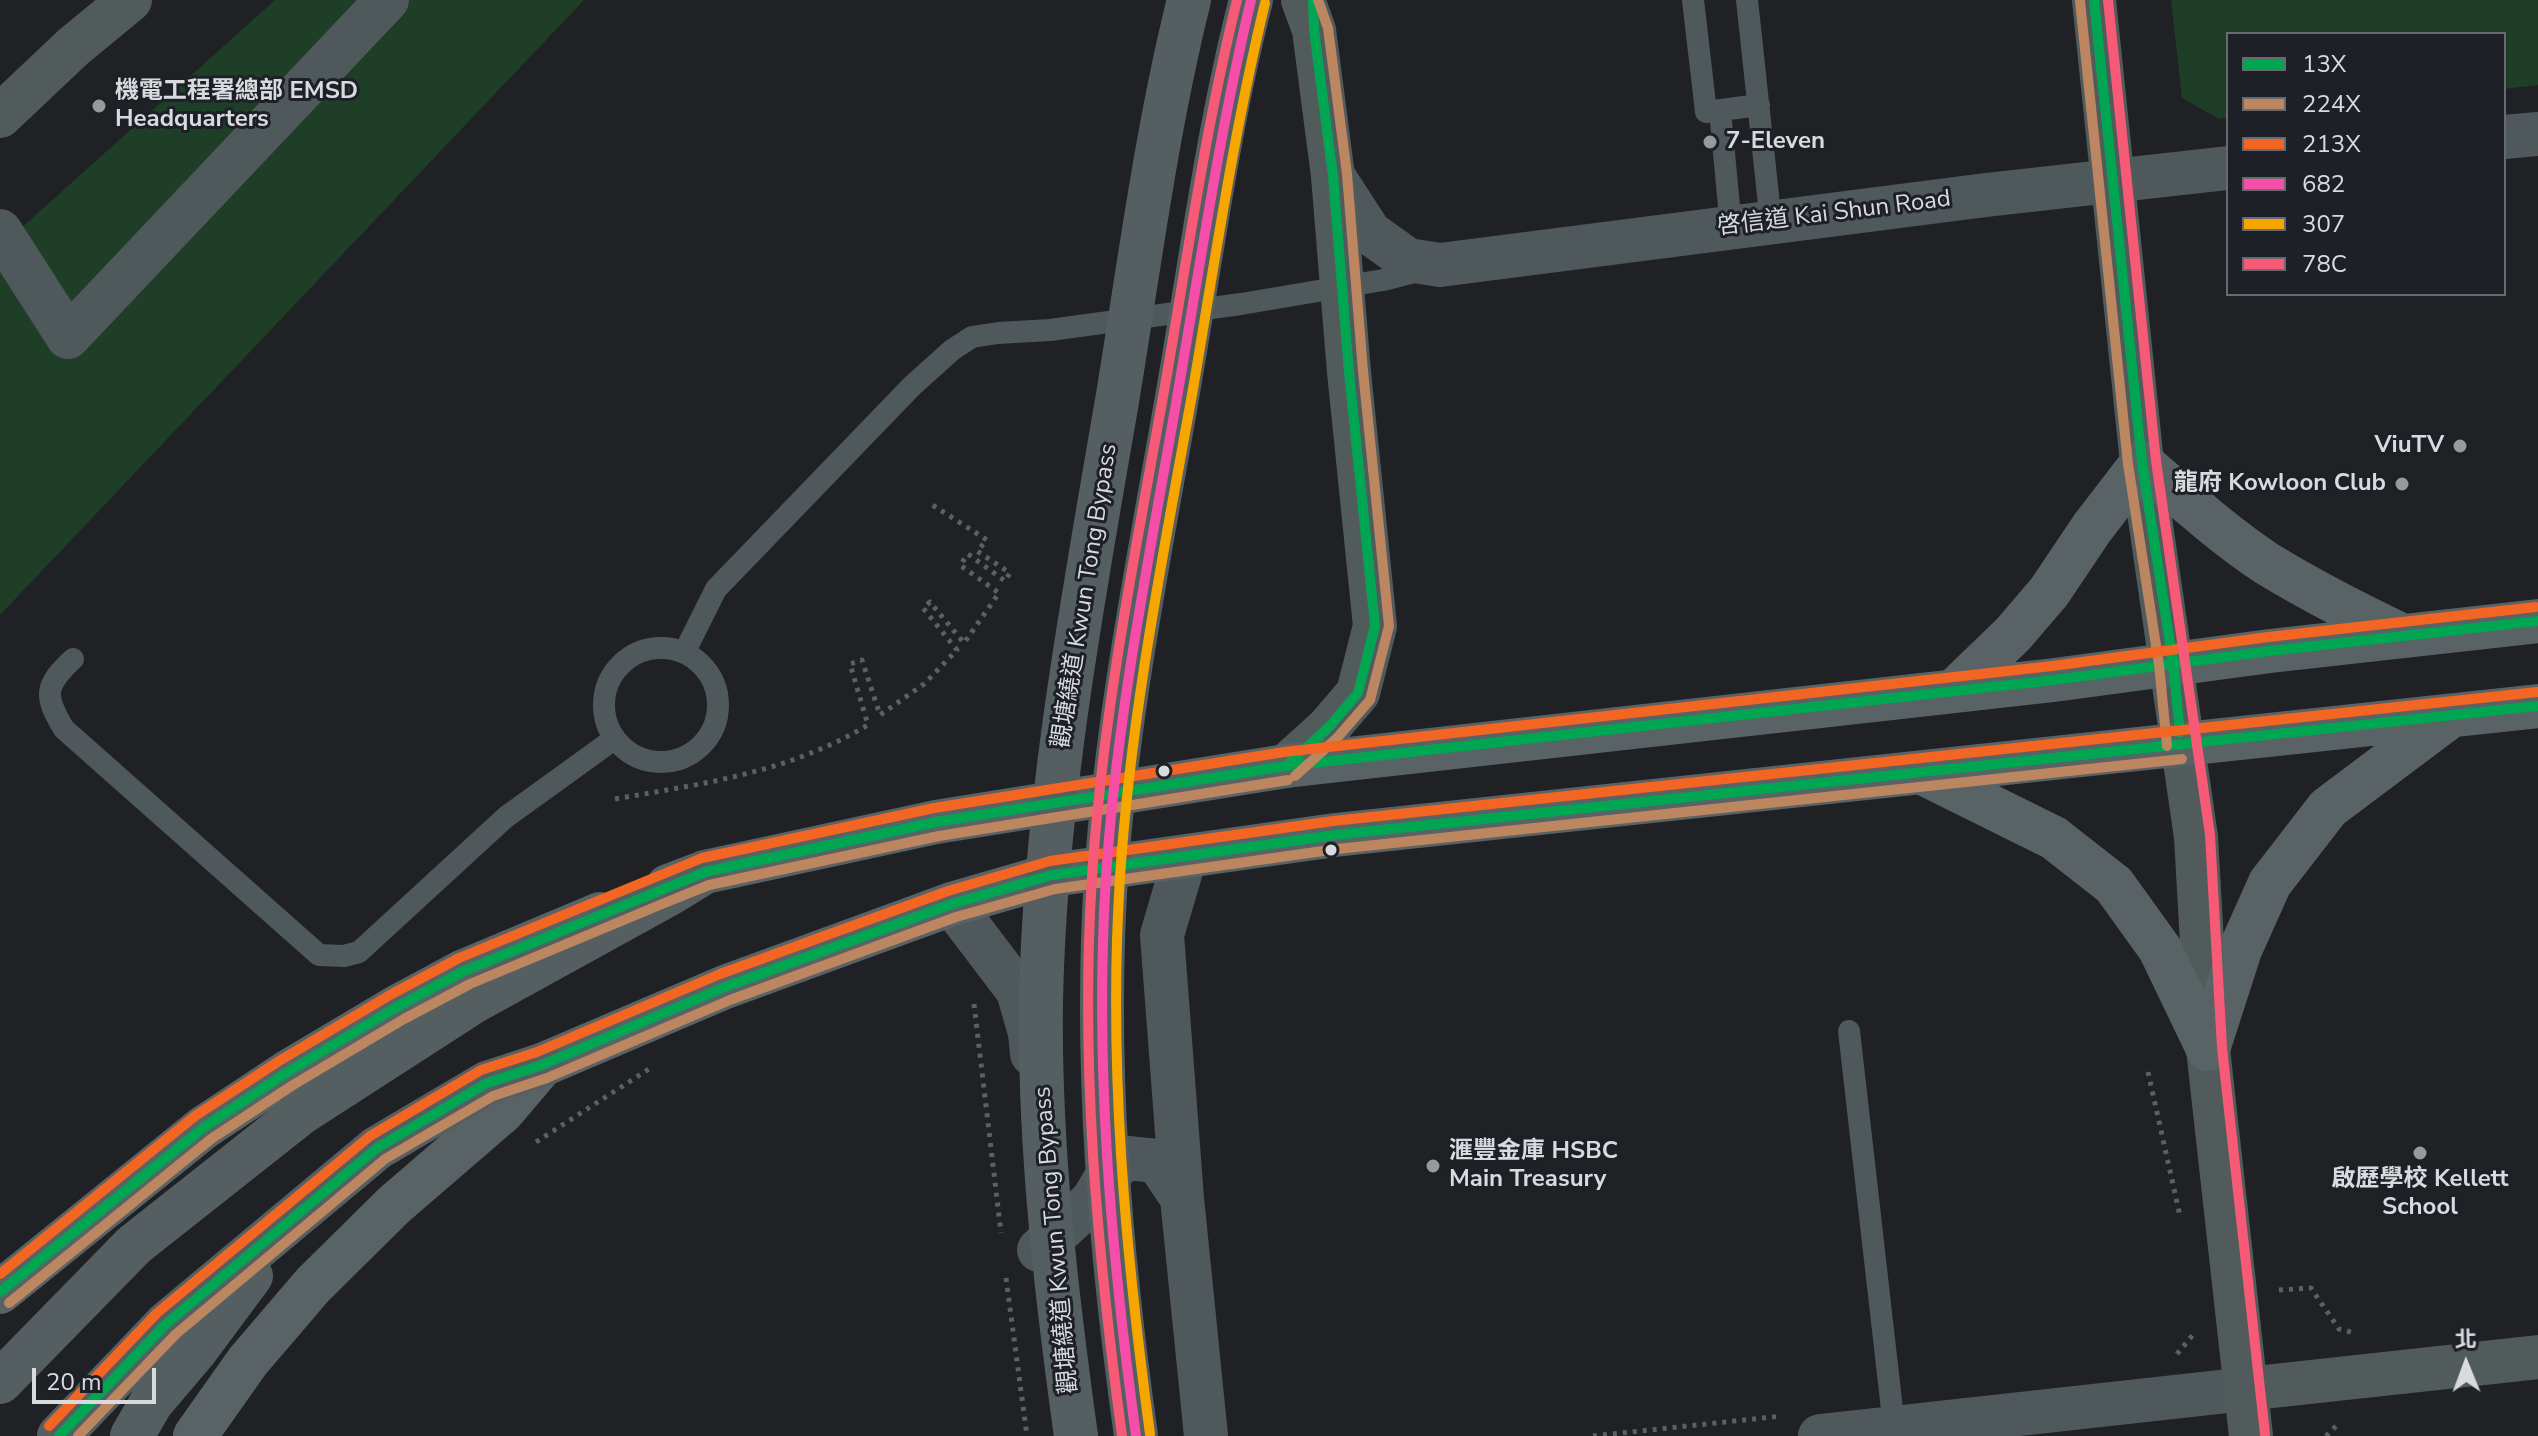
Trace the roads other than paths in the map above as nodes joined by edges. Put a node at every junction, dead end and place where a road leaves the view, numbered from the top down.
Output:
1 (130, 0) edge
2 (387, 0) edge
3 (1189, 0) edge
4 (1251, 0) edge
5 (1693, 0) edge
6 (1747, 0) edge
7 (2094, 0) edge
8 (1310, 10) edge
9 (1759, 105) junction
10 (1720, 111) junction
11 (0, 116) edge
12 (2538, 134) edge
13 (2506, 137) edge
14 (2226, 168) edge
15 (1333, 176) junction
16 (2111, 181) junction
17 (1751, 225) junction
18 (0, 231) edge
19 (1440, 265) junction
20 (1342, 287) junction
21 (2142, 463) junction
22 (2538, 621) edge
23 (2401, 635) junction
24 (684, 653) junction
25 (73, 659) dead end
26 (2173, 663) junction
27 (1954, 691) junction
28 (2538, 706) edge
29 (2450, 716) junction
30 (614, 739) junction
31 (2181, 745) junction
32 (1286, 766) junction
33 (1923, 773) junction
34 (1185, 857) junction
35 (705, 872) junction
36 (952, 904) junction
37 (1849, 1031) dead end
38 (2208, 1049) junction
39 (542, 1065) junction
40 (1182, 1198) junction
41 (291, 1223) junction
42 (1015, 1257) junction
43 (0, 1292) edge
44 (2538, 1357) edge
45 (0, 1382) edge
46 (2246, 1389) junction
47 (1894, 1427) junction
48 (59, 1436) edge
49 (132, 1436) edge
50 (195, 1436) edge
51 (1065, 1436) edge
52 (1076, 1436) edge
53 (1136, 1436) edge
54 (1206, 1436) edge
55 (1820, 1436) edge
56 (2251, 1436) edge

1 - 11 main road
2 - 18 street
3 - 52 highway, 觀塘繞道 Kwun Tong Bypass, bridge
4 - 53 highway, bridge
5 - 10 lane
6 - 9 lane
7 - 16 main road
8 - 15 main road
9 - 10 lane
9 - 17 lane
10 - 17 lane
12 - 13 street
14 - 16 street, 啓信道 Kai Shun Road
15 - 19 street, 啓信道 Kai Shun Road
15 - 20 main road
16 - 17 street, 啓信道 Kai Shun Road
16 - 21 main road
17 - 19 street, 啓信道 Kai Shun Road
19 - 20 lane, 啓信道 Kai Shun Road
20 - 24 lane, 啓信道 Kai Shun Road
20 - 32 main road
21 - 23 main road
21 - 26 main road
21 - 27 main road
22 - 23 main road
23 - 26 main road
24 - 30 lane
24 - 30 lane
25 - 30 lane
26 - 27 main road
26 - 31 main road
27 - 32 main road
28 - 29 main road
29 - 31 main road
29 - 38 main road
31 - 33 main road
31 - 38 main road
32 - 35 main road
33 - 34 main road
33 - 38 main road
34 - 36 main road
34 - 40 street
35 - 43 main road
35 - 45 highway
36 - 39 main road
36 - 42 street
37 - 47 lane
38 - 46 main road
39 - 41 highway
39 - 50 main road
40 - 42 street
40 - 54 street
41 - 48 highway
41 - 49 highway
42 - 51 street
44 - 46 main road
46 - 47 street
46 - 56 main road
47 - 55 street

